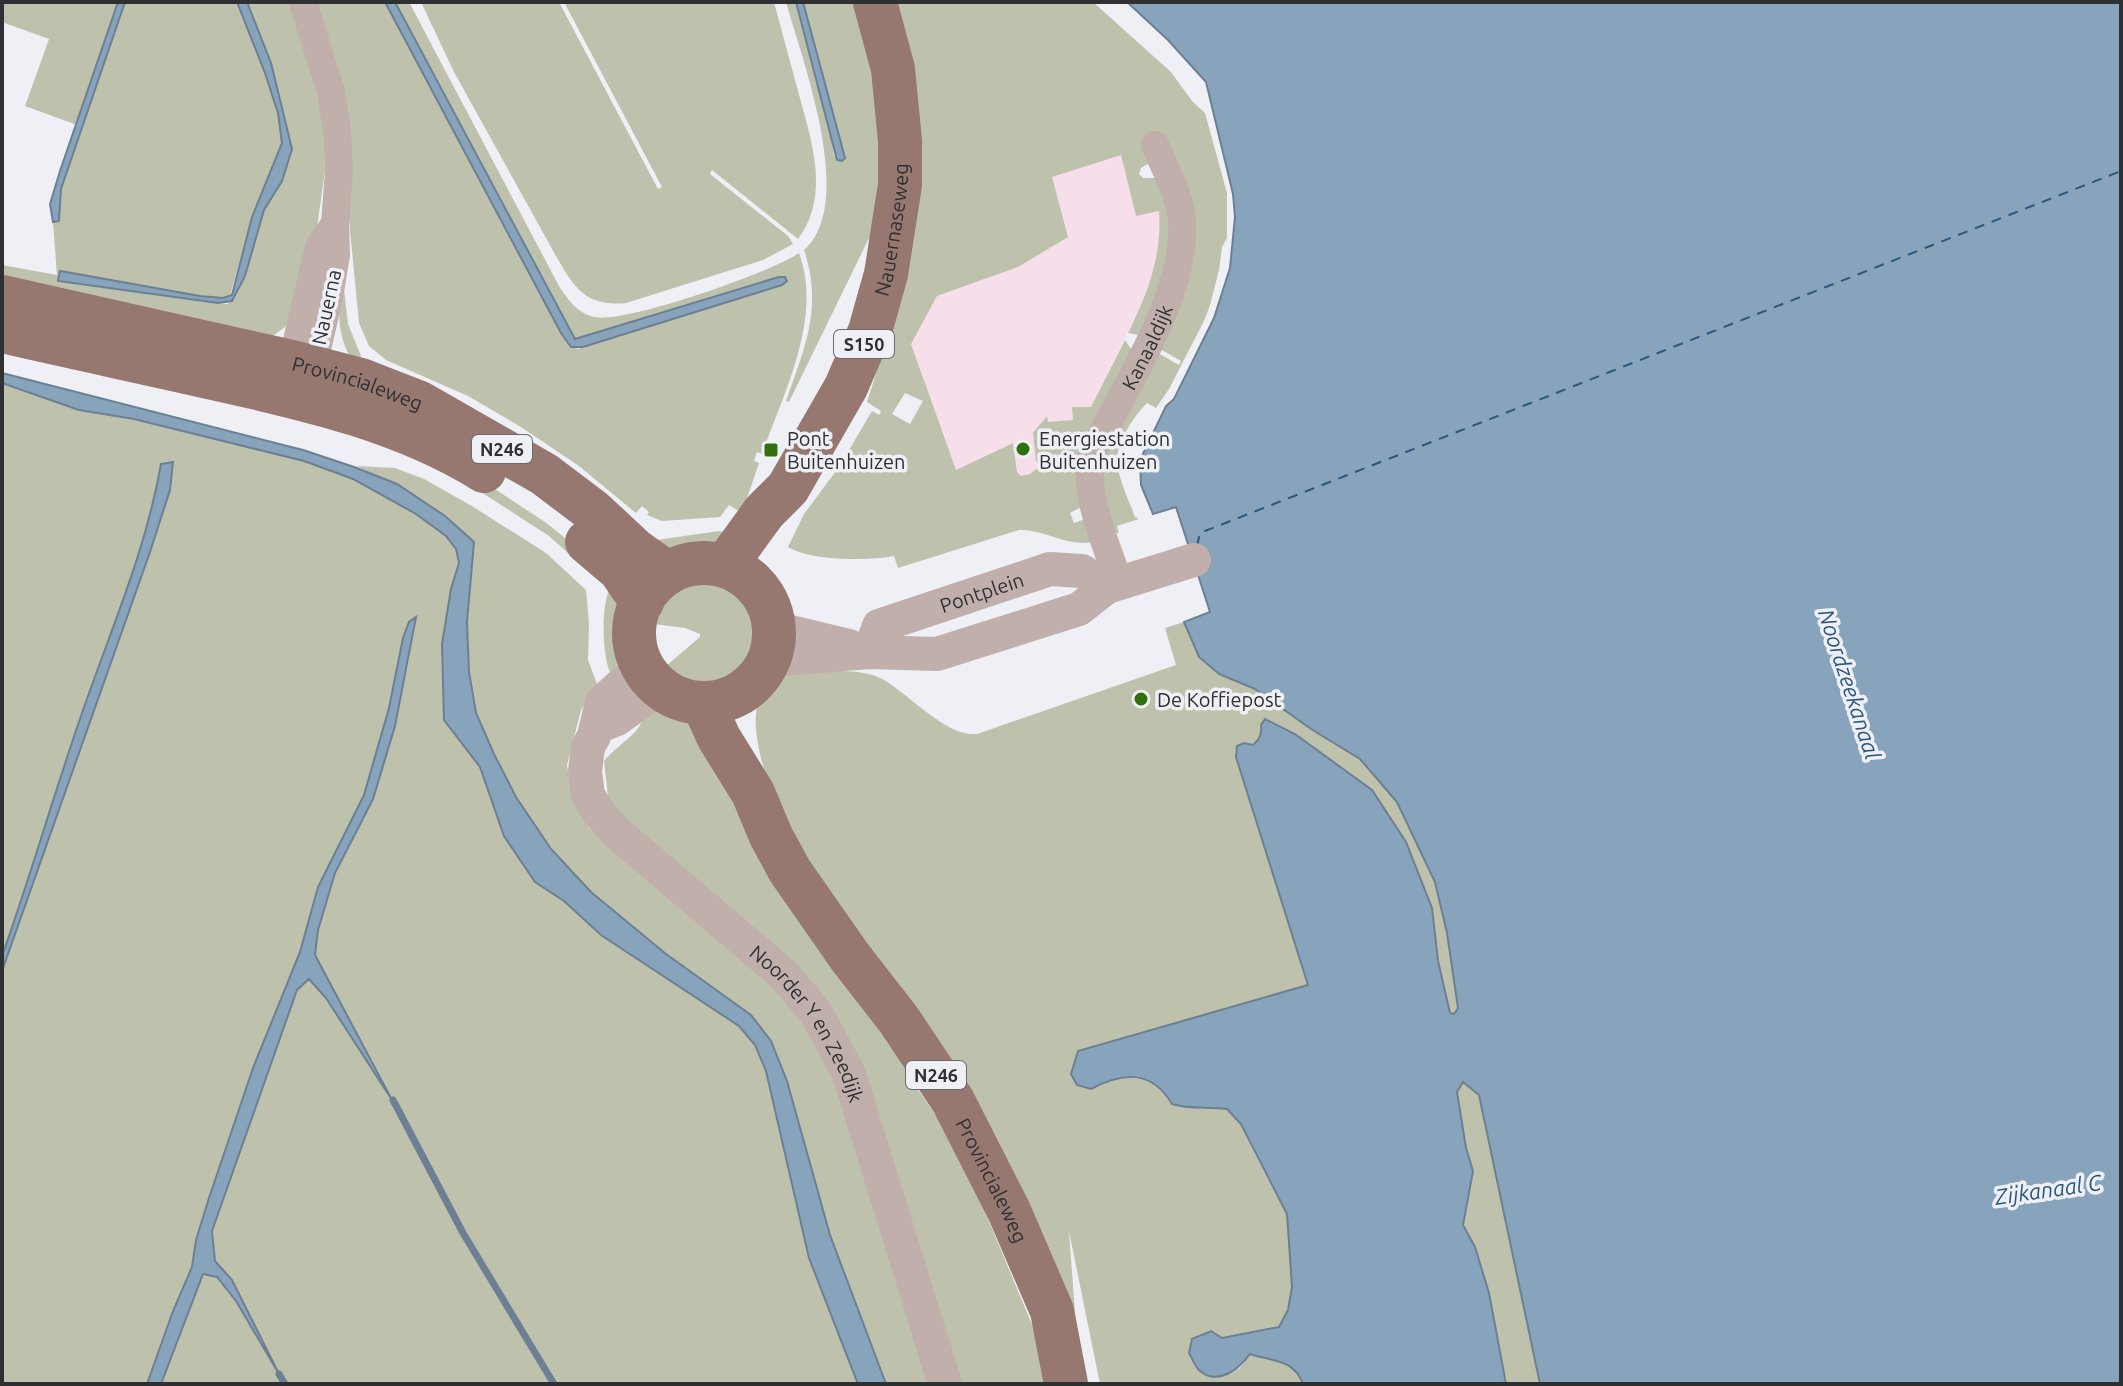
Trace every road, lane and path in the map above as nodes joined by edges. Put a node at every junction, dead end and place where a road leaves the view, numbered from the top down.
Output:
1 (303, 2) edge
2 (875, 2) edge
3 (1155, 145) dead end
4 (2, 297) edge
5 (2, 331) edge
6 (300, 375) junction
7 (1194, 560) dead end
8 (737, 573) junction
9 (1113, 585) junction
10 (654, 588) junction
11 (772, 644) junction
12 (869, 652) junction
13 (652, 676) junction
14 (719, 699) junction
15 (945, 1384) edge
16 (1066, 1384) edge

1 - 6 street, Nauerna
2 - 8 main road, Nauernaseweg / S150
3 - 9 street, Kanaaldijk
4 - 6 main road, Provincialeweg / N246
5 - 6 main road, Provincialeweg / N246
6 - 10 main road, Provincialeweg / N246
7 - 9 street
8 - 10 main road
8 - 11 main road
9 - 12 street
9 - 12 street, Pontplein
10 - 13 main road
11 - 12 street
11 - 14 main road
13 - 14 main road
13 - 15 street, Noorder Y en Zeedijk
14 - 16 main road, Provincialeweg / N246

